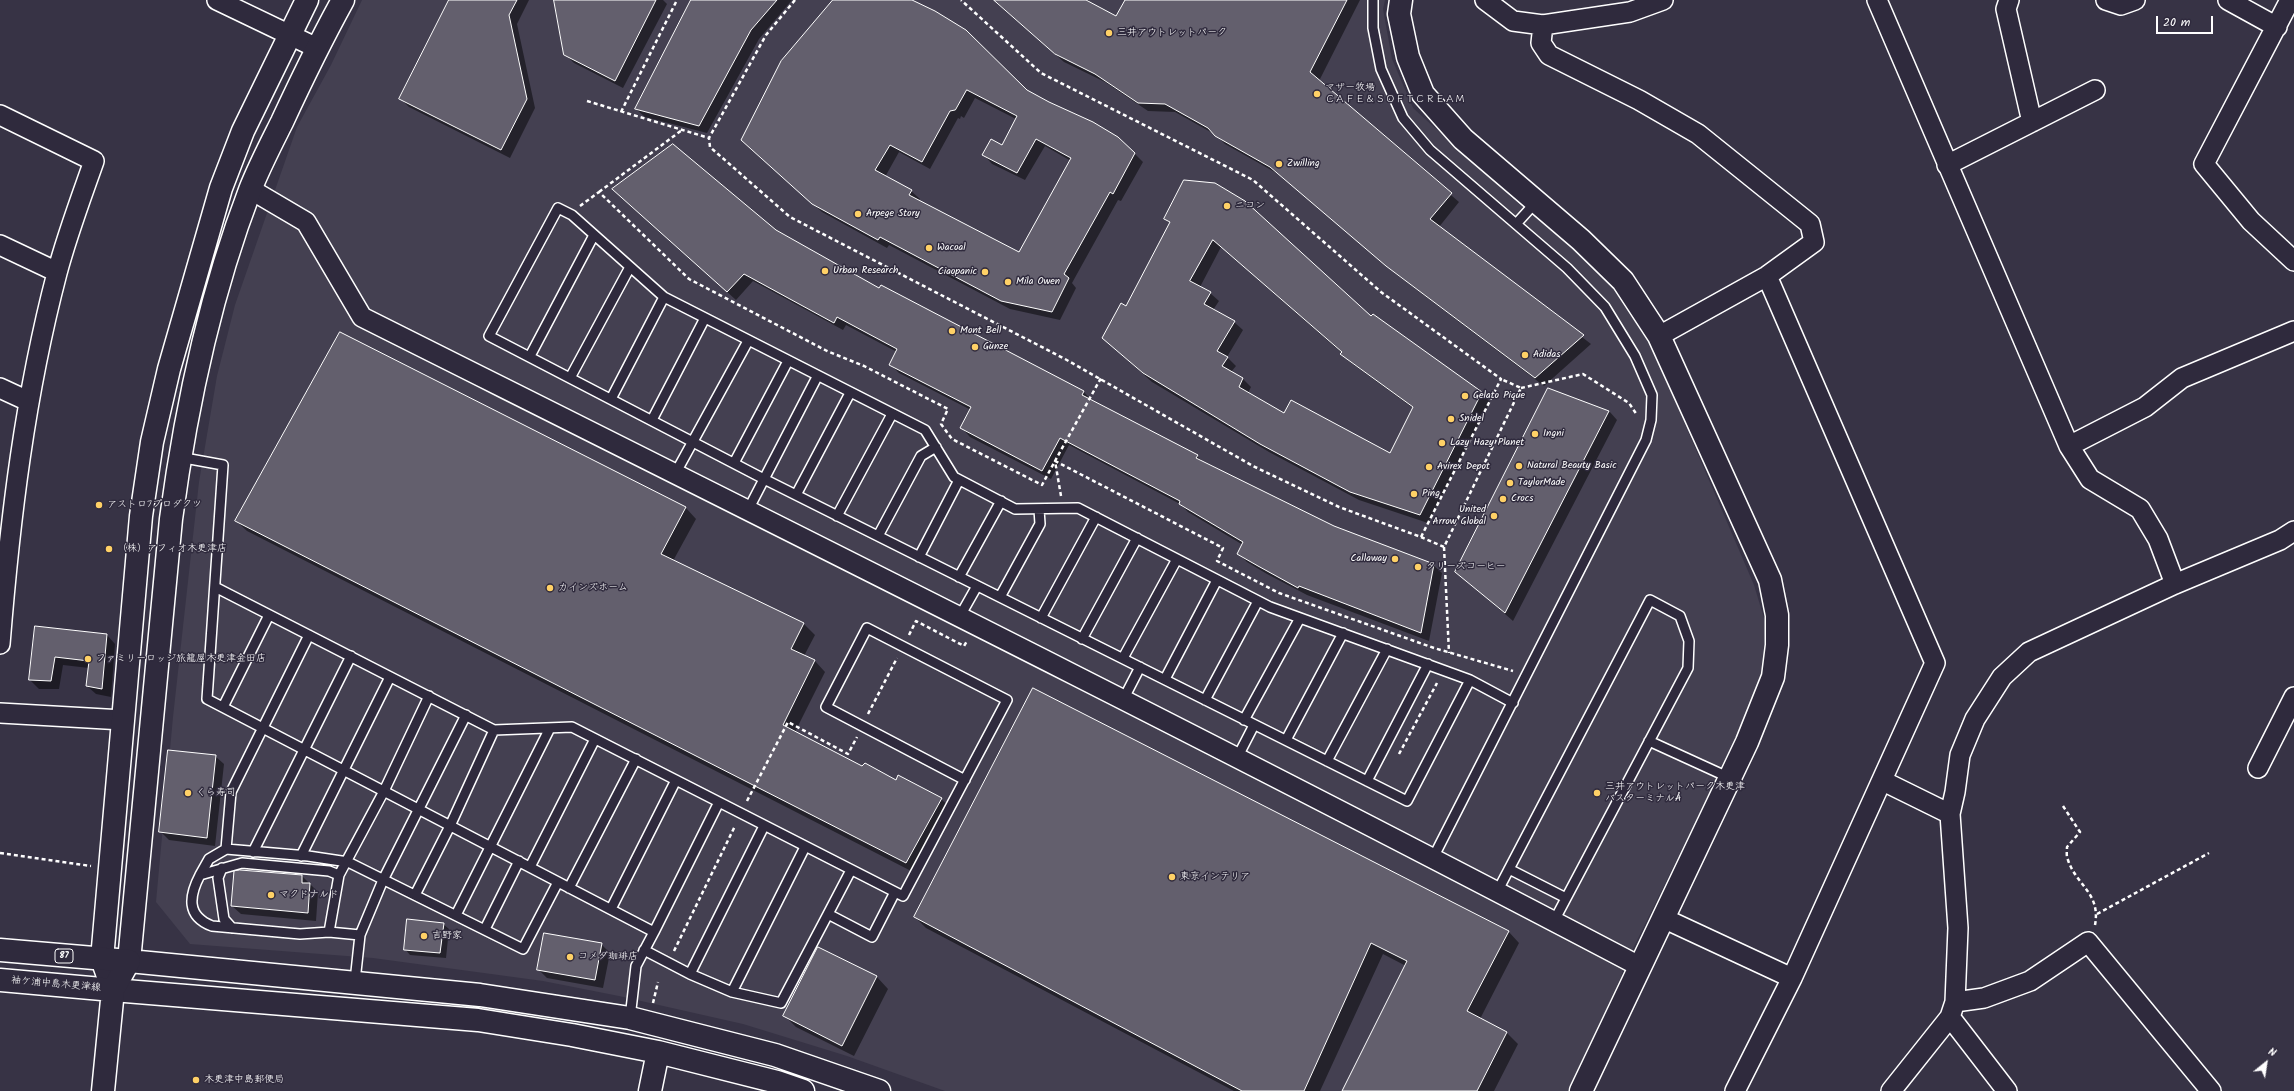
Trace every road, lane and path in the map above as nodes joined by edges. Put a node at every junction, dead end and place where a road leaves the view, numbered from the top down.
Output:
1 (217, 0) edge
2 (307, 0) edge
3 (343, 0) edge
4 (678, 0) edge
5 (795, 0) edge
6 (961, 0) edge
7 (1374, 0) edge
8 (1401, 0) edge
9 (1485, 0) edge
10 (1663, 0) edge
11 (2010, 0) edge
12 (2106, 0) edge
13 (2135, 0) edge
14 (2228, 0) edge
15 (2290, 0) edge
16 (1882, 1) edge
17 (1543, 25) junction
18 (2277, 27) junction
19 (289, 34) junction
20 (317, 48) junction
21 (2094, 90) dead end
22 (587, 101) dead end
23 (621, 112) junction
24 (0, 115) edge
25 (2032, 122) junction
26 (682, 130) junction
27 (709, 138) junction
28 (1947, 165) junction
29 (250, 189) junction
30 (599, 192) junction
31 (1536, 202) junction
32 (578, 207) dead end
33 (1516, 224) junction
34 (594, 235) junction
35 (0, 244) edge
36 (2294, 261) edge
37 (630, 267) junction
38 (57, 272) junction
39 (1767, 276) junction
40 (664, 297) junction
41 (705, 318) junction
42 (2294, 331) edge
43 (1659, 336) junction
44 (748, 341) junction
45 (530, 356) junction
46 (788, 361) junction
47 (818, 377) junction
48 (570, 378) junction
49 (1101, 378) junction
50 (1501, 379) junction
51 (0, 388) edge
52 (1521, 388) junction
53 (850, 393) junction
54 (611, 399) junction
55 (28, 401) junction
56 (892, 414) junction
57 (1638, 417) dead end
58 (652, 420) junction
59 (694, 442) junction
60 (2069, 446) junction
61 (936, 447) junction
62 (180, 457) junction
63 (1055, 461) junction
64 (734, 463) junction
65 (675, 474) junction
66 (764, 479) junction
67 (959, 480) junction
68 (796, 495) junction
69 (1001, 501) junction
70 (1062, 502) dead end
71 (1039, 509) junction
72 (748, 510) junction
73 (837, 516) junction
74 (1096, 517) junction
75 (2294, 531) edge
76 (878, 536) junction
77 (1421, 537) junction
78 (4, 538) edge
79 (1137, 538) junction
80 (1444, 547) junction
81 (919, 557) junction
82 (1177, 559) junction
83 (959, 577) junction
84 (1217, 580) junction
85 (2175, 584) junction
86 (977, 586) junction
87 (215, 587) junction
88 (1000, 597) junction
89 (1258, 601) junction
90 (269, 614) junction
91 (960, 616) junction
92 (1041, 618) junction
93 (1300, 618) junction
94 (1343, 633) junction
95 (309, 635) junction
96 (909, 635) dead end
97 (968, 638) dead end
98 (1082, 639) junction
99 (0, 644) edge
100 (1387, 649) junction
101 (1449, 652) junction
102 (351, 656) junction
103 (1449, 657) dead end
104 (897, 658) dead end
105 (1123, 658) junction
106 (1428, 664) junction
107 (1140, 667) junction
108 (1513, 671) dead end
109 (390, 677) junction
110 (1440, 677) dead end
111 (1165, 679) junction
112 (1470, 680) junction
113 (429, 696) junction
114 (2294, 698) edge
115 (1123, 700) junction
116 (1205, 700) junction
117 (1513, 703) junction
118 (223, 707) junction
119 (0, 713) edge
120 (466, 715) junction
121 (867, 717) dead end
122 (123, 720) junction
123 (1244, 720) junction
124 (1254, 725) junction
125 (263, 728) junction
126 (550, 728) junction
127 (494, 730) junction
128 (857, 736) dead end
129 (595, 739) junction
130 (1286, 740) junction
131 (1649, 741) junction
132 (303, 749) junction
133 (1237, 758) junction
134 (636, 760) junction
135 (1396, 760) dead end
136 (1327, 761) junction
137 (2258, 768) dead end
138 (343, 770) junction
139 (1730, 778) junction
140 (676, 780) junction
141 (965, 780) junction
142 (1367, 781) junction
143 (1883, 781) junction
144 (384, 791) junction
145 (718, 802) junction
146 (747, 802) dead end
147 (2063, 806) dead end
148 (418, 808) junction
149 (1950, 814) junction
150 (450, 826) junction
151 (735, 826) dead end
152 (764, 826) junction
153 (490, 846) junction
154 (805, 846) junction
155 (226, 849) junction
156 (253, 852) junction
157 (0, 853) edge
158 (2209, 853) dead end
159 (301, 856) junction
160 (1433, 858) junction
161 (519, 861) junction
162 (348, 862) junction
163 (530, 867) junction
164 (222, 868) junction
165 (109, 869) junction
166 (1509, 869) junction
167 (851, 870) junction
168 (200, 875) junction
169 (339, 875) junction
170 (383, 880) junction
171 (558, 882) junction
172 (569, 888) junction
173 (895, 892) junction
174 (1497, 892) junction
175 (415, 895) junction
176 (1566, 898) junction
177 (611, 909) junction
178 (828, 914) junction
179 (2097, 914) junction
180 (456, 915) junction
181 (1663, 918) junction
182 (1554, 921) junction
183 (232, 928) junction
184 (484, 929) junction
185 (329, 932) junction
186 (654, 932) junction
187 (360, 935) junction
188 (2088, 942) junction
189 (0, 950) edge
190 (644, 950) junction
191 (674, 951) dead end
192 (102, 959) junction
193 (129, 961) junction
194 (1639, 966) junction
195 (690, 974) junction
196 (1792, 978) junction
197 (0, 980) edge
198 (355, 982) junction
199 (658, 982) dead end
200 (113, 990) junction
201 (732, 992) junction
202 (652, 1007) dead end
203 (1952, 1010) junction
204 (630, 1018) junction
205 (658, 1052) junction
206 (103, 1091) edge
207 (650, 1091) edge
208 (803, 1091) edge
209 (879, 1091) edge
210 (1581, 1091) edge
211 (1735, 1091) edge
212 (1891, 1091) edge
213 (2008, 1091) edge
214 (2211, 1091) edge

1 - 19 street
2 - 19 street
3 - 20 street
4 - 23 path
5 - 27 path
6 - 50 path
7 - 33 lane
8 - 31 street
9 - 17 street
10 - 17 street
11 - 25 street
12 - 13 street
14 - 18 street
15 - 18 street
16 - 28 street
17 - 39 street
18 - 36 street
19 - 20 street
19 - 122 street
20 - 29 street
21 - 25 street
22 - 23 path
23 - 26 path
24 - 38 street
25 - 28 street
26 - 27 path
26 - 30 path
27 - 49 path
28 - 60 street
29 - 62 street
29 - 65 street
30 - 32 path
30 - 63 path
31 - 33 lane
31 - 43 street
33 - 117 lane
34 - 37 lane
34 - 45 lane
34 - 45 lane
35 - 38 street
37 - 40 lane
37 - 48 lane
38 - 55 street
39 - 43 street
39 - 143 street
40 - 41 lane
40 - 54 lane
41 - 44 lane
41 - 58 lane
42 - 60 street
43 - 139 street
44 - 46 lane
44 - 59 lane
45 - 48 lane
46 - 47 lane
46 - 64 lane
47 - 53 lane
47 - 66 lane
48 - 54 lane
49 - 63 path
49 - 77 path
50 - 52 path
50 - 77 path
51 - 55 street
52 - 57 path
52 - 80 path
53 - 56 lane
53 - 68 lane
54 - 58 lane
55 - 78 street
56 - 61 lane
56 - 73 lane
58 - 59 lane
59 - 64 lane
59 - 65 lane
60 - 85 street
61 - 67 lane
61 - 76 lane
62 - 87 lane
62 - 193 street
63 - 70 path
63 - 101 path
64 - 66 lane
65 - 72 street
66 - 68 lane
66 - 72 lane
67 - 69 lane
67 - 81 lane
68 - 73 lane
69 - 71 lane
69 - 83 lane
71 - 74 lane
71 - 88 lane
72 - 91 street
73 - 76 lane
74 - 79 lane
74 - 92 lane
75 - 85 street
76 - 81 lane
77 - 80 path
78 - 99 street
79 - 82 lane
79 - 98 lane
80 - 101 path
81 - 83 lane
82 - 84 lane
82 - 105 lane
83 - 86 lane
84 - 89 lane
84 - 111 lane
85 - 149 street
86 - 88 lane
86 - 91 lane
87 - 90 lane
87 - 118 lane
88 - 92 lane
89 - 93 lane
89 - 116 lane
90 - 95 lane
90 - 118 lane
91 - 115 street
92 - 98 lane
93 - 94 lane
93 - 123 lane
94 - 100 lane
94 - 130 lane
95 - 102 lane
95 - 125 lane
96 - 97 path
98 - 105 lane
100 - 106 lane
100 - 136 lane
101 - 103 path
101 - 108 path
102 - 109 lane
102 - 132 lane
104 - 121 path
105 - 107 lane
106 - 112 lane
106 - 142 lane
107 - 111 lane
107 - 115 lane
109 - 113 lane
109 - 138 lane
110 - 135 path
111 - 116 lane
112 - 117 lane
112 - 142 lane
113 - 120 lane
113 - 144 lane
114 - 137 street
115 - 133 street
116 - 123 lane
117 - 160 lane
118 - 125 lane
119 - 122 street
120 - 127 lane
120 - 148 lane
122 - 165 street
123 - 124 lane
124 - 130 lane
124 - 133 lane
125 - 132 lane
125 - 155 lane
126 - 127 lane
126 - 129 lane
126 - 153 lane
127 - 150 lane
128 - 146 path
129 - 134 lane
129 - 163 lane
130 - 136 lane
131 - 139 lane
131 - 166 lane
131 - 176 lane
132 - 138 lane
132 - 156 lane
133 - 160 street
134 - 140 lane
134 - 172 lane
136 - 142 lane
138 - 144 lane
138 - 159 lane
139 - 181 street
140 - 145 lane
140 - 177 lane
141 - 141 lane
141 - 173 lane
143 - 149 street
143 - 196 street
144 - 148 lane
144 - 162 lane
145 - 152 lane
145 - 186 lane
147 - 179 path
148 - 150 lane
148 - 170 lane
149 - 203 street
150 - 153 lane
150 - 175 lane
151 - 191 path
152 - 154 lane
152 - 195 lane
153 - 161 lane
153 - 180 lane
154 - 167 lane
154 - 201 lane
155 - 156 lane
155 - 168 lane
156 - 159 lane
157 - 165 path
158 - 179 path
159 - 162 lane
160 - 174 street
161 - 163 lane
161 - 184 lane
162 - 169 lane
162 - 170 lane
163 - 171 lane
164 - 168 lane
164 - 169 lane
164 - 183 lane
165 - 192 street
166 - 174 lane
166 - 176 lane
167 - 173 lane
167 - 178 lane
168 - 183 lane
169 - 185 lane
170 - 175 lane
170 - 187 lane
171 - 172 lane
171 - 184 lane
172 - 177 lane
173 - 178 lane
174 - 182 street
175 - 180 lane
176 - 182 lane
177 - 186 lane
178 - 201 lane
179 - 188 path
180 - 184 lane
181 - 194 street
181 - 196 street
182 - 194 street
183 - 185 lane
185 - 187 lane
186 - 190 lane
187 - 198 lane
188 - 203 street
188 - 214 street
189 - 192 street, 87
190 - 195 lane
190 - 204 lane
192 - 193 street, 87
192 - 200 street
193 - 198 street
193 - 200 street, 袖ケ浦中島木更津線
194 - 210 street
195 - 201 lane
196 - 211 street
197 - 200 street, 袖ケ浦中島木更津線
198 - 204 street
199 - 202 path
200 - 205 street
200 - 206 street, 袖ケ浦中島木更津線
203 - 212 street
203 - 213 street
204 - 209 street
205 - 207 street
205 - 208 street

